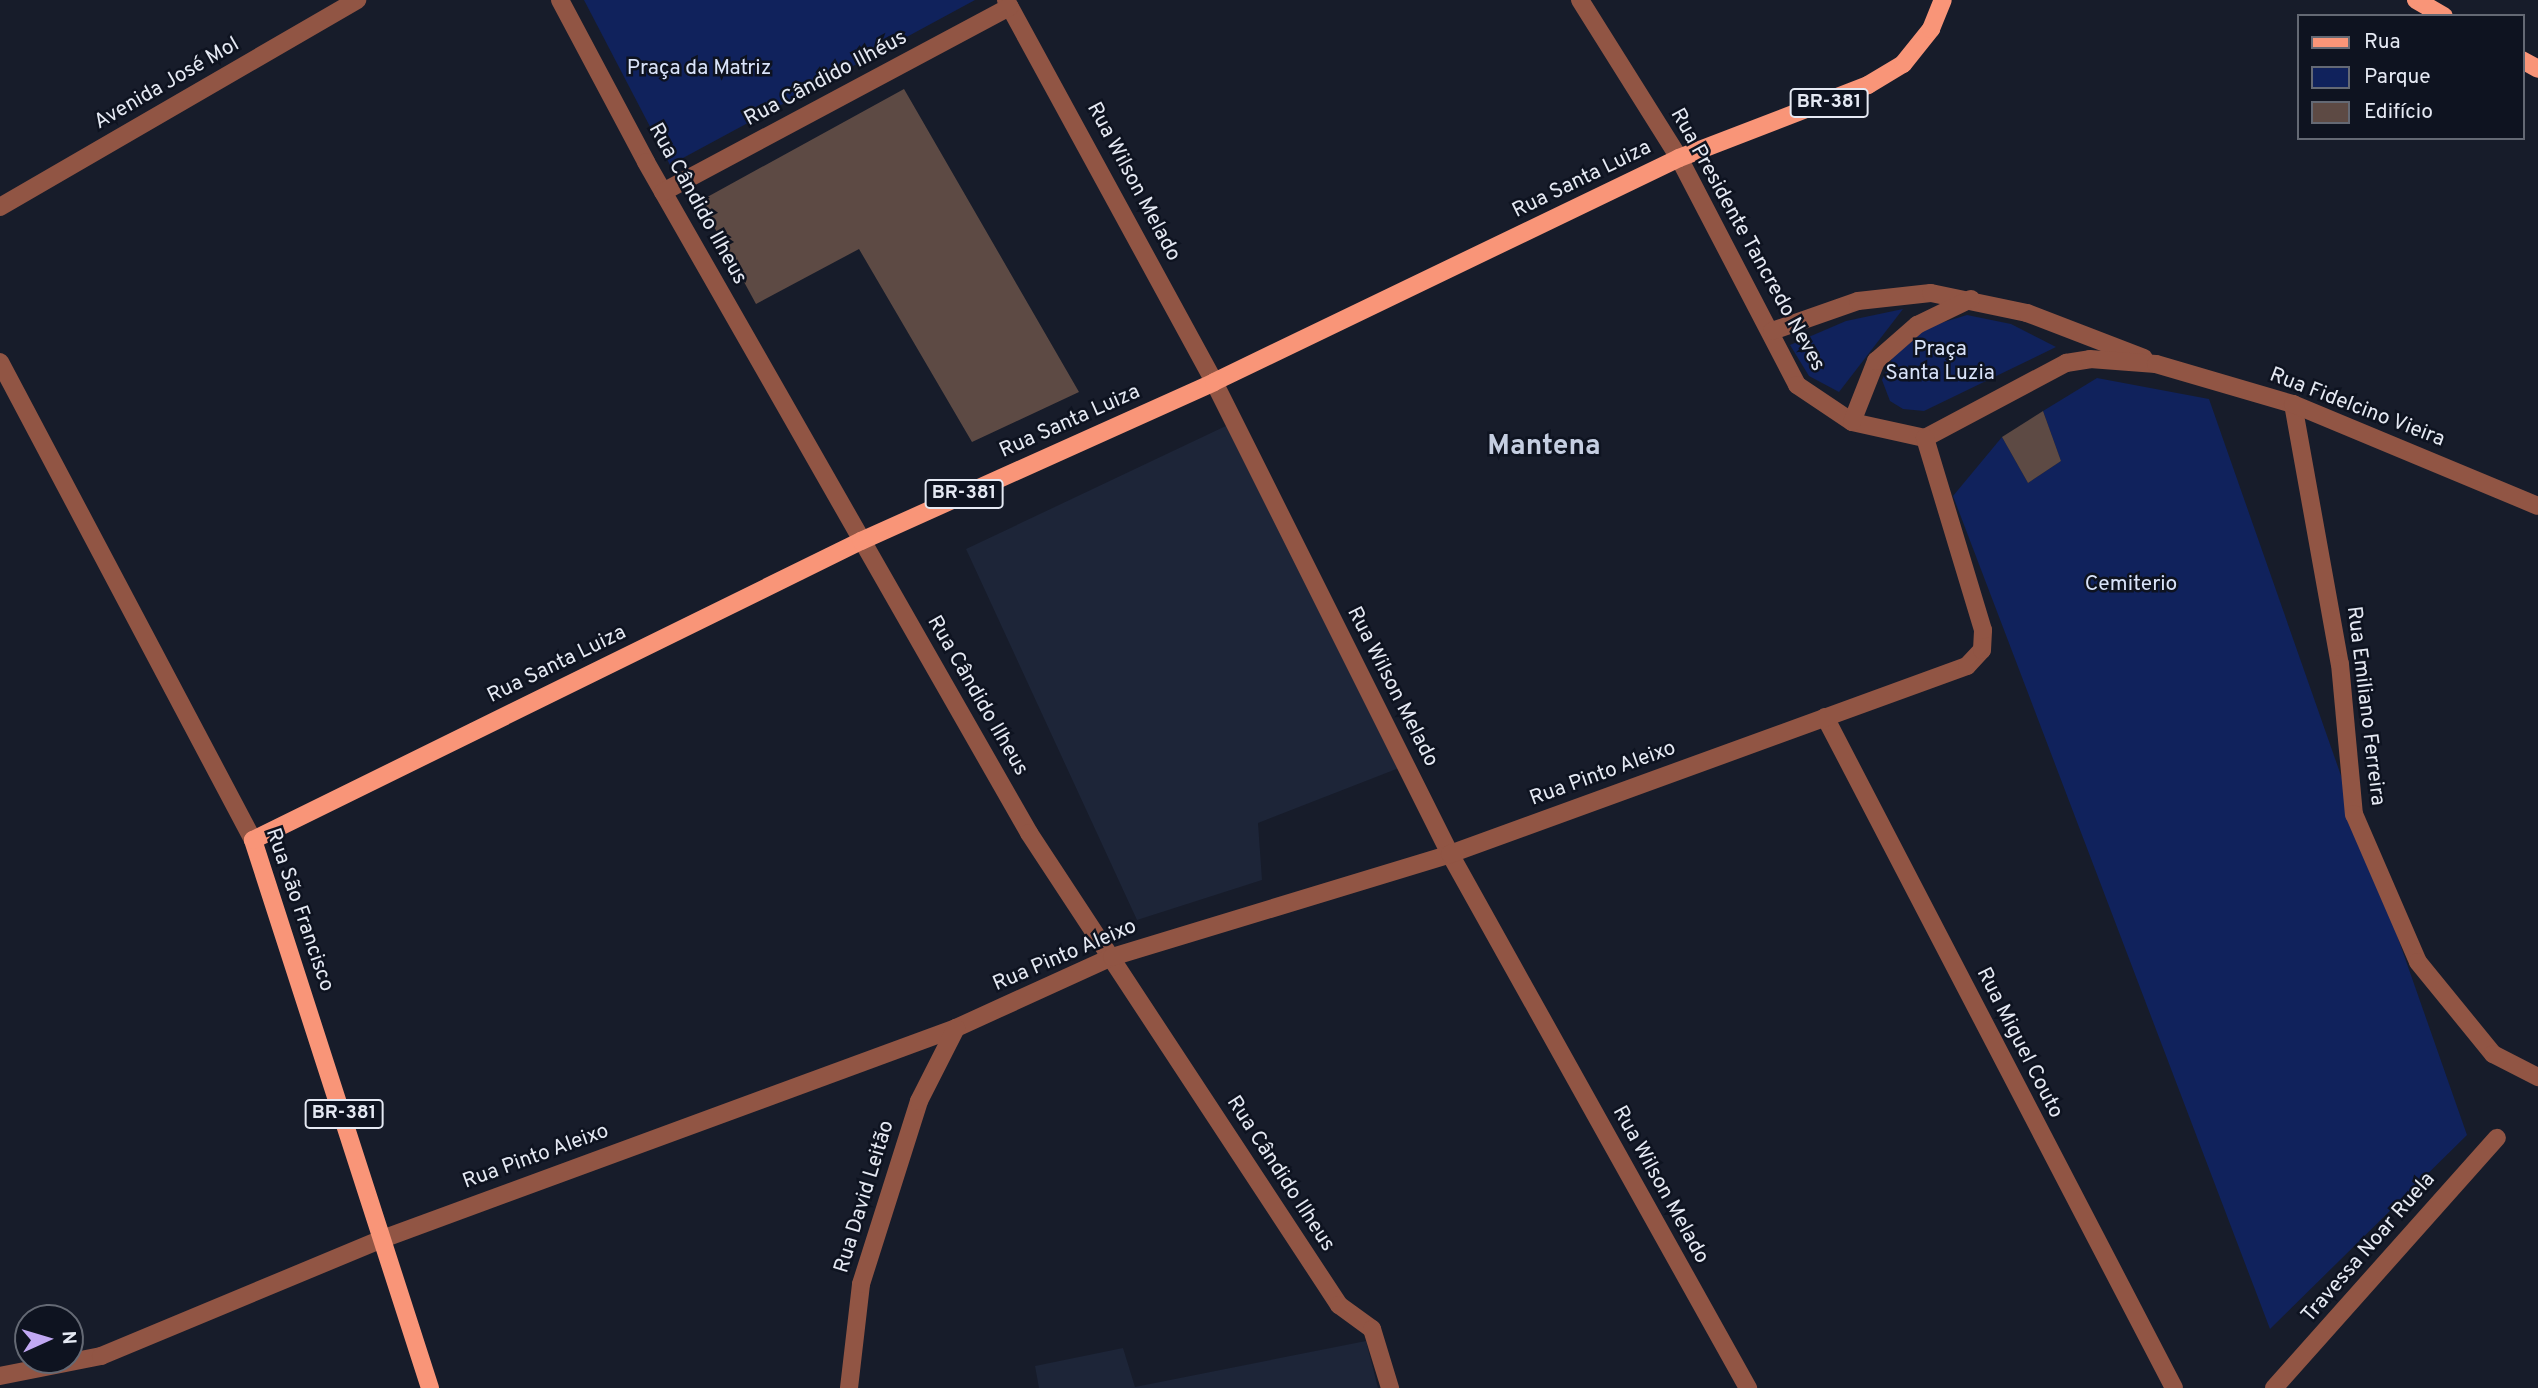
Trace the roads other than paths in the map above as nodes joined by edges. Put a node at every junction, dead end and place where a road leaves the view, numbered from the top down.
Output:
1 (357, 0) edge
2 (560, 0) edge
3 (1580, 0) edge
4 (1943, 0) edge
5 (2416, 0) edge
6 (1008, 3) edge
7 (2440, 14) edge
8 (1679, 158) junction
9 (663, 192) junction
10 (0, 207) edge
11 (1971, 299) junction
12 (1772, 331) junction
13 (0, 362) edge
14 (2156, 364) junction
15 (1214, 382) junction
16 (2293, 404) junction
17 (1852, 422) junction
18 (1925, 438) junction
19 (2538, 506) edge
20 (861, 541) junction
21 (1825, 717) junction
22 (253, 840) junction
23 (1450, 854) junction
24 (1112, 957) junction
25 (956, 1028) junction
26 (2538, 1077) edge
27 (2497, 1138) dead end
28 (385, 1238) junction
29 (0, 1376) edge
30 (430, 1388) edge
31 (849, 1388) edge
32 (1390, 1388) edge
33 (1748, 1388) edge
34 (2174, 1388) edge
35 (2274, 1388) edge

1 - 10 street, Avenida José Mol
2 - 9 street, Rua Cândido Ilheus
3 - 8 street, Rua Presidente Tancredo Neves
4 - 8 main road, BR-381
5 - 7 main road
6 - 9 street, Rua Cândido Ilhéus
6 - 15 street, Rua Wilson Melado
8 - 12 street, Rua Presidente Tancredo Neves
8 - 15 main road, Rua Santa Luiza / BR-381
9 - 20 street, Rua Cândido Ilheus
11 - 12 street, Rua Fidelcino Vieira
11 - 14 street, Rua Fidelcino Vieira
11 - 17 street
12 - 17 street, Rua Presidente Tancredo Neves
13 - 22 street, Rua São Francisco
14 - 16 street, Rua Fidelcino Vieira
14 - 18 street, Rua Fidelcino Vieira
15 - 20 main road, Rua Santa Luiza / BR-381
15 - 23 street, Rua Wilson Melado
16 - 19 street, Rua Fidelcino Vieira
16 - 26 street, Rua Emiliano Ferreira
17 - 18 street, Rua Presidente Tancredo Neves
18 - 21 street, Rua Pinto Aleixo
20 - 22 main road, Rua Santa Luiza / BR-381
20 - 24 street, Rua Cândido Ilheus
21 - 23 street, Rua Pinto Aleixo
21 - 34 street, Rua Miguel Couto
22 - 28 main road, Rua São Francisco / BR-381
23 - 24 street, Rua Pinto Aleixo
23 - 33 street, Rua Wilson Melado
24 - 25 street, Rua Pinto Aleixo
24 - 32 street, Rua Cândido Ilheus
25 - 28 street, Rua Pinto Aleixo
25 - 31 street, Rua David Leitão
27 - 35 street, Travessa Noar Ruela
28 - 29 street, Rua Pinto Aleixo
28 - 30 main road, Rua São Francisco / BR-381

